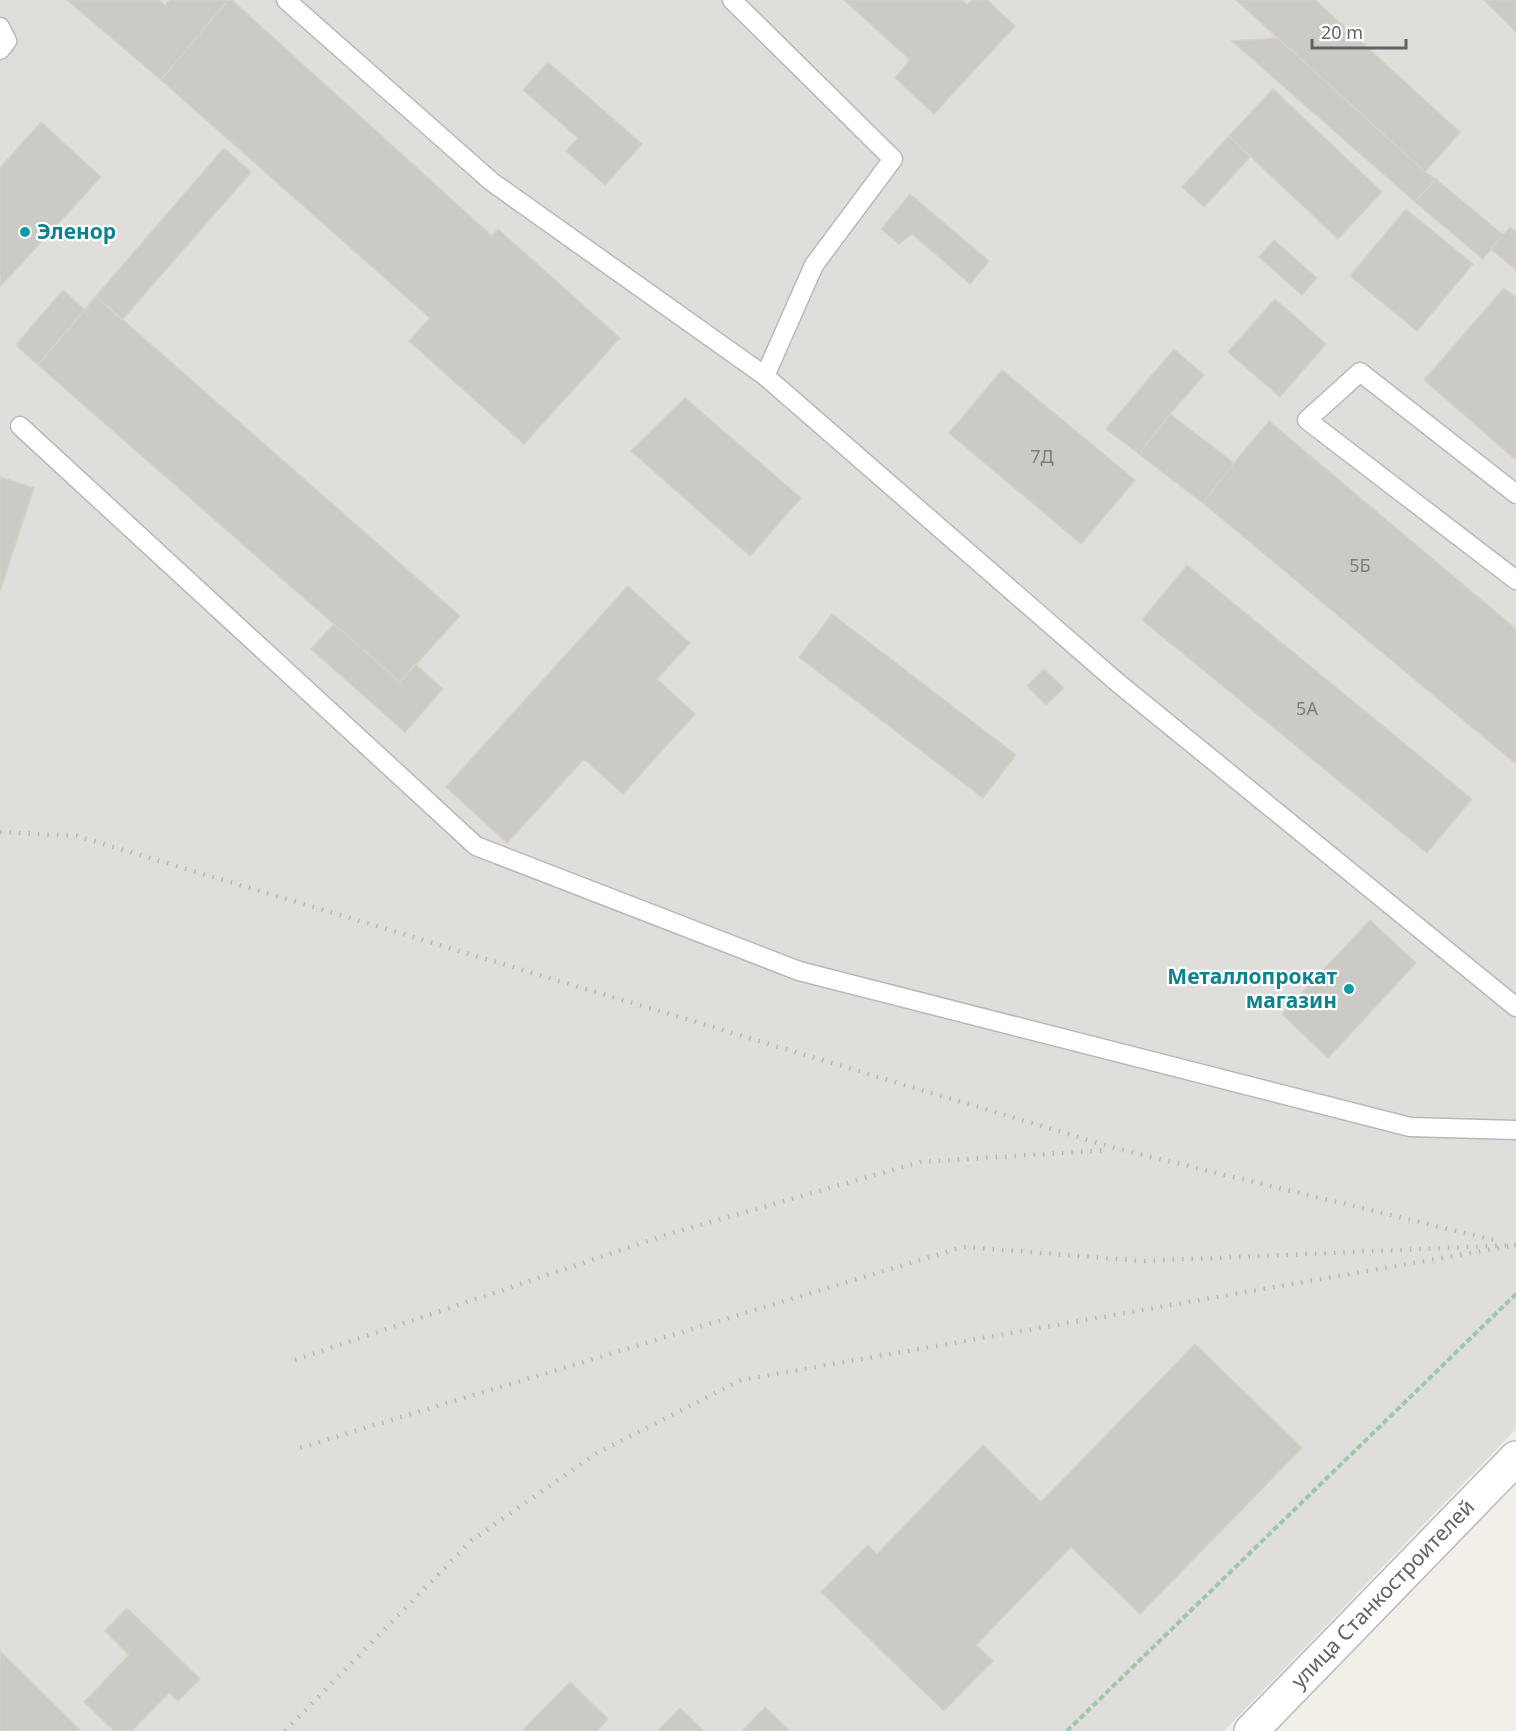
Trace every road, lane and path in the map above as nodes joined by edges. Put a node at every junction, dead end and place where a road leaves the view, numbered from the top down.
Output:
1 (286, 0) edge
2 (732, 0) edge
3 (0, 27) edge
4 (0, 50) edge
5 (765, 376) junction
6 (20, 426) dead end
7 (1516, 494) edge
8 (1516, 580) edge
9 (1516, 1007) edge
10 (1516, 1130) edge
11 (1516, 1294) edge
12 (1516, 1458) edge
13 (1067, 1731) edge
14 (1251, 1731) edge

1 - 5 lane
2 - 5 lane
3 - 4 lane
5 - 9 lane
6 - 10 lane
7 - 8 lane
11 - 13 path
12 - 14 main road, улица Станкостроителей

